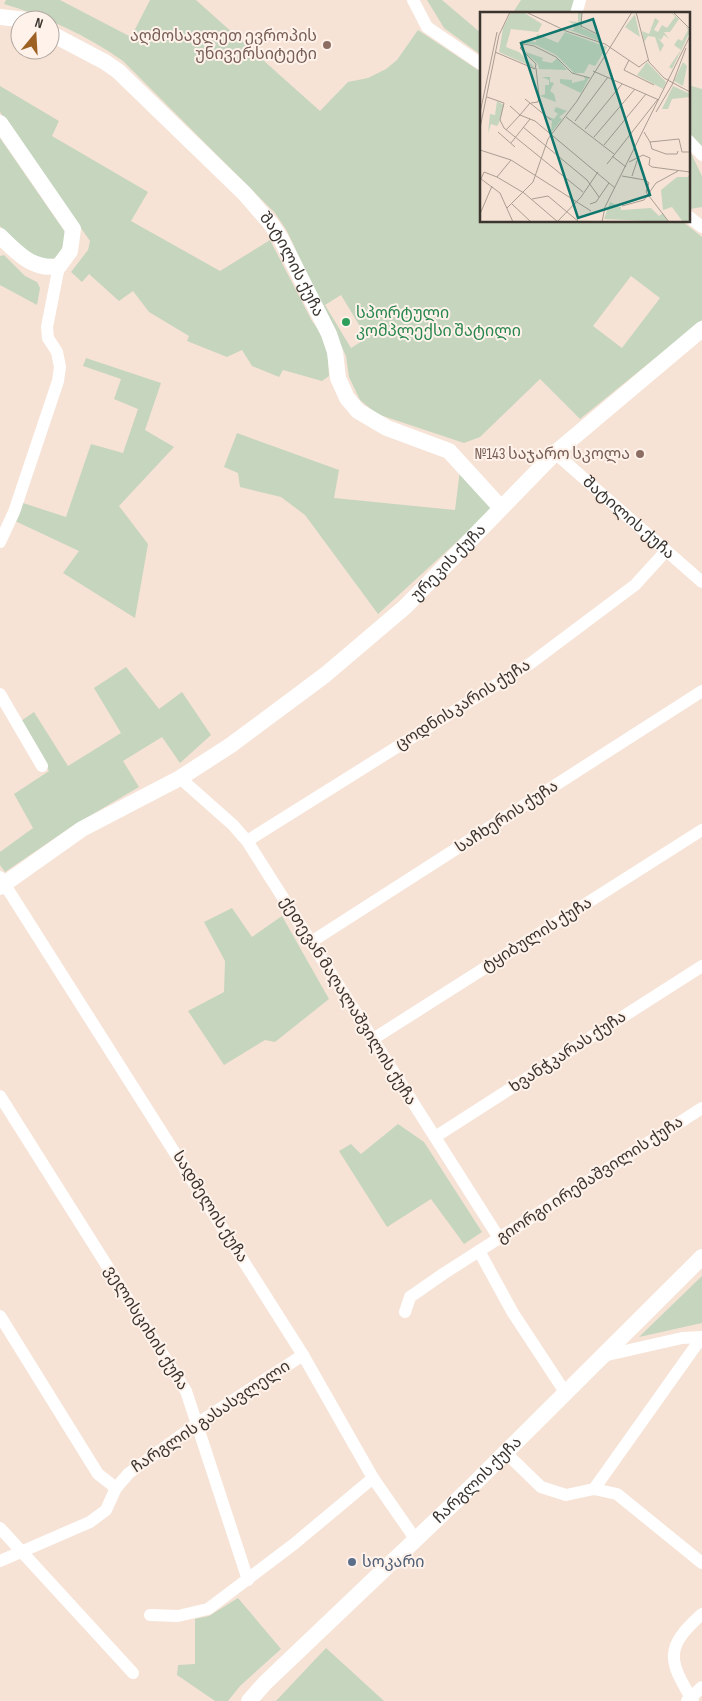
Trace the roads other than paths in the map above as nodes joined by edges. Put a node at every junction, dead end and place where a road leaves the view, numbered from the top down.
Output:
1 (413, 0) edge
2 (60, 39) edge
3 (480, 63) edge
4 (0, 123) edge
5 (690, 142) edge
6 (702, 155) edge
7 (0, 236) edge
8 (59, 266) junction
9 (702, 329) edge
10 (556, 453) junction
11 (502, 508) junction
12 (0, 542) edge
13 (666, 551) junction
14 (702, 582) edge
15 (702, 691) edge
16 (0, 694) edge
17 (42, 766) dead end
18 (180, 778) junction
19 (702, 830) edge
20 (247, 841) junction
21 (1, 882) edge
22 (311, 942) junction
23 (702, 966) edge
24 (373, 1039) junction
25 (0, 1096) edge
26 (702, 1108) edge
27 (435, 1137) junction
28 (499, 1238) junction
29 (479, 1251) junction
30 (702, 1257) edge
31 (405, 1312) dead end
32 (0, 1316) edge
33 (702, 1337) edge
34 (303, 1355) junction
35 (602, 1356) junction
36 (565, 1392) junction
37 (198, 1423) junction
38 (506, 1453) junction
39 (373, 1478) junction
40 (116, 1488) junction
41 (594, 1489) junction
42 (0, 1528) edge
43 (416, 1540) junction
44 (20, 1551) junction
45 (0, 1561) edge
46 (701, 1561) edge
47 (248, 1580) junction
48 (702, 1614) edge
49 (150, 1615) dead end
50 (133, 1673) dead end
51 (702, 1687) edge
52 (690, 1700) edge
53 (249, 1701) edge

1 - 3 street
2 - 11 street, შატილის ქუჩა
4 - 8 street
5 - 6 street
7 - 8 street
8 - 12 street
9 - 10 street, ურეკის ქუჩა
10 - 11 street, ურეკის ქუჩა
10 - 13 street, შატილის ქუჩა
11 - 18 street, ურეკის ქუჩა
13 - 14 street, შატილის ქუჩა
13 - 20 street, ცოდნისკარის ქუჩა
15 - 22 street, საჩხერის ქუჩა
16 - 17 street
18 - 20 street, ქეთევან მაღალაშვილის ქუჩა
18 - 21 street, ურეკის ქუჩა
19 - 24 street, ტყიბულის ქუჩა
20 - 22 street, ქეთევან მაღალაშვილის ქუჩა
21 - 34 street, სადმელის ქუჩა
22 - 24 street, ქეთევან მაღალაშვილის ქუჩა
23 - 27 street, ხვანჭკარას ქუჩა
24 - 27 street, ქეთევან მაღალაშვილის ქუჩა
25 - 37 street, ველისციხის ქუჩა
26 - 28 street, გიორგი ირემაშვილის ქუჩა
27 - 28 street, ქეთევან მაღალაშვილის ქუჩა
28 - 29 street, გიორგი ირემაშვილის ქუჩა
29 - 31 street
29 - 36 street
30 - 35 street, ჩარგლის ქუჩა
32 - 40 street
33 - 35 street
33 - 41 street
34 - 37 street, ჩარგლის გასასვლელი
34 - 39 street, სადმელის ქუჩა
35 - 36 street, ჩარგლის ქუჩა
36 - 38 street, ჩარგლის ქუჩა
37 - 40 street, ჩარგლის გასასვლელი
37 - 47 street, ველისციხის ქუჩა
38 - 41 street
38 - 43 street, ჩარგლის ქუჩა
39 - 43 street, სადმელის ქუჩა
39 - 47 street
40 - 44 street, ჩარგლის გასასვლელი
41 - 46 street
42 - 44 street
43 - 53 street, ჩარგლის ქუჩა
44 - 45 street, ჩარგლის გასასვლელი
44 - 50 street
47 - 49 street
48 - 52 street
51 - 52 street

